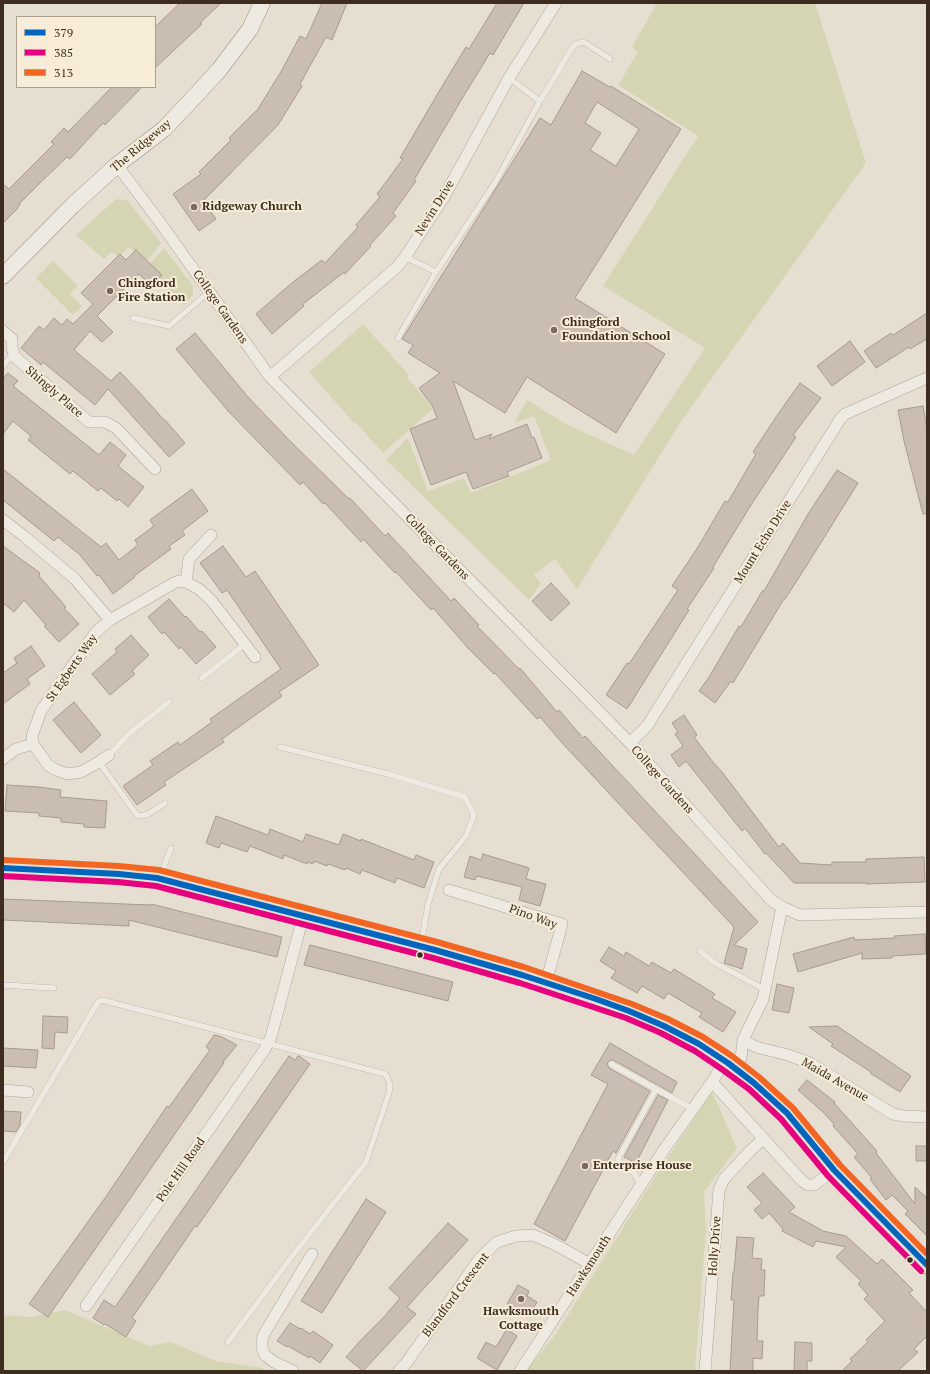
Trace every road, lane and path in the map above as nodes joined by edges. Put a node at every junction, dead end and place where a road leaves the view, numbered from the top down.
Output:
1 (262, 3) edge
2 (556, 3) edge
3 (610, 59) dead end
4 (509, 78) junction
5 (540, 101) junction
6 (117, 165) junction
7 (405, 257) junction
8 (436, 272) junction
9 (4, 273) edge
10 (209, 292) junction
11 (133, 318) dead end
12 (3, 331) edge
13 (398, 338) dead end
14 (14, 353) junction
15 (3, 366) edge
16 (270, 377) junction
17 (927, 378) edge
18 (155, 469) dead end
19 (3, 520) edge
20 (212, 535) dead end
21 (186, 582) junction
22 (110, 620) junction
23 (245, 644) junction
24 (255, 657) dead end
25 (202, 678) dead end
26 (169, 702) dead end
27 (630, 743) junction
28 (33, 744) junction
29 (280, 747) dead end
30 (109, 755) joint
31 (3, 759) edge
32 (100, 762) junction
33 (165, 803) dead end
34 (171, 848) dead end
35 (3, 868) edge
36 (159, 879) junction
37 (449, 890) dead end
38 (782, 907) junction
39 (927, 912) edge
40 (302, 916) junction
41 (421, 947) junction
42 (700, 952) dead end
43 (546, 983) junction
44 (3, 985) edge
45 (54, 988) dead end
46 (764, 989) junction
47 (743, 1040) junction
48 (268, 1043) junction
49 (726, 1062) junction
50 (611, 1064) dead end
51 (712, 1082) junction
52 (656, 1089) junction
53 (3, 1090) edge
54 (28, 1092) dead end
55 (692, 1109) junction
56 (927, 1117) edge
57 (764, 1139) junction
58 (3, 1162) edge
59 (834, 1170) junction
60 (641, 1185) junction
61 (312, 1254) dead end
62 (590, 1264) junction
63 (927, 1264) edge
64 (86, 1306) dead end
65 (228, 1342) dead end
66 (293, 1371) edge
67 (398, 1371) edge
68 (520, 1371) edge
69 (705, 1371) edge

1 - 6 main road, The Ridgeway
2 - 4 street, Nevin Drive
3 - 5 lane
4 - 5 lane
4 - 7 street, Nevin Drive
5 - 8 lane
6 - 9 main road, The Ridgeway
6 - 10 street, College Gardens
7 - 8 lane
7 - 16 street, Nevin Drive
8 - 13 lane
10 - 11 lane
10 - 16 street, College Gardens
12 - 14 street, Shingly Place
14 - 15 lane
14 - 18 street, Shingly Place
16 - 27 street, College Gardens
17 - 27 street, Mount Echo Drive
19 - 22 street
20 - 21 street
21 - 22 street, St Egberts Way
21 - 23 street
22 - 28 street, St Egberts Way
23 - 24 street
23 - 25 lane
26 - 30 lane
27 - 38 street, College Gardens
28 - 31 street
28 - 32 street
29 - 41 lane
30 - 32 street
32 - 33 lane
34 - 36 lane
35 - 36 main road
36 - 40 main road
37 - 43 street, Pino Way
38 - 39 street, College Gardens
38 - 46 street
40 - 41 main road
40 - 48 street, Pole Hill Road
41 - 43 main road
42 - 46 lane
43 - 49 main road
44 - 45 lane
46 - 47 street
47 - 49 street
47 - 56 street, Maida Avenue
48 - 58 lane
48 - 64 street, Pole Hill Road
48 - 65 lane
49 - 51 street, Hawksmouth
49 - 59 main road
50 - 52 lane
51 - 55 street, Hawksmouth
51 - 57 street
52 - 55 lane
52 - 60 lane
53 - 54 street
55 - 60 street, Hawksmouth
57 - 59 street
57 - 69 street, Holly Drive
59 - 63 main road
60 - 62 street, Hawksmouth
61 - 66 street
62 - 67 street, Blandford Crescent
62 - 68 street, Hawksmouth

